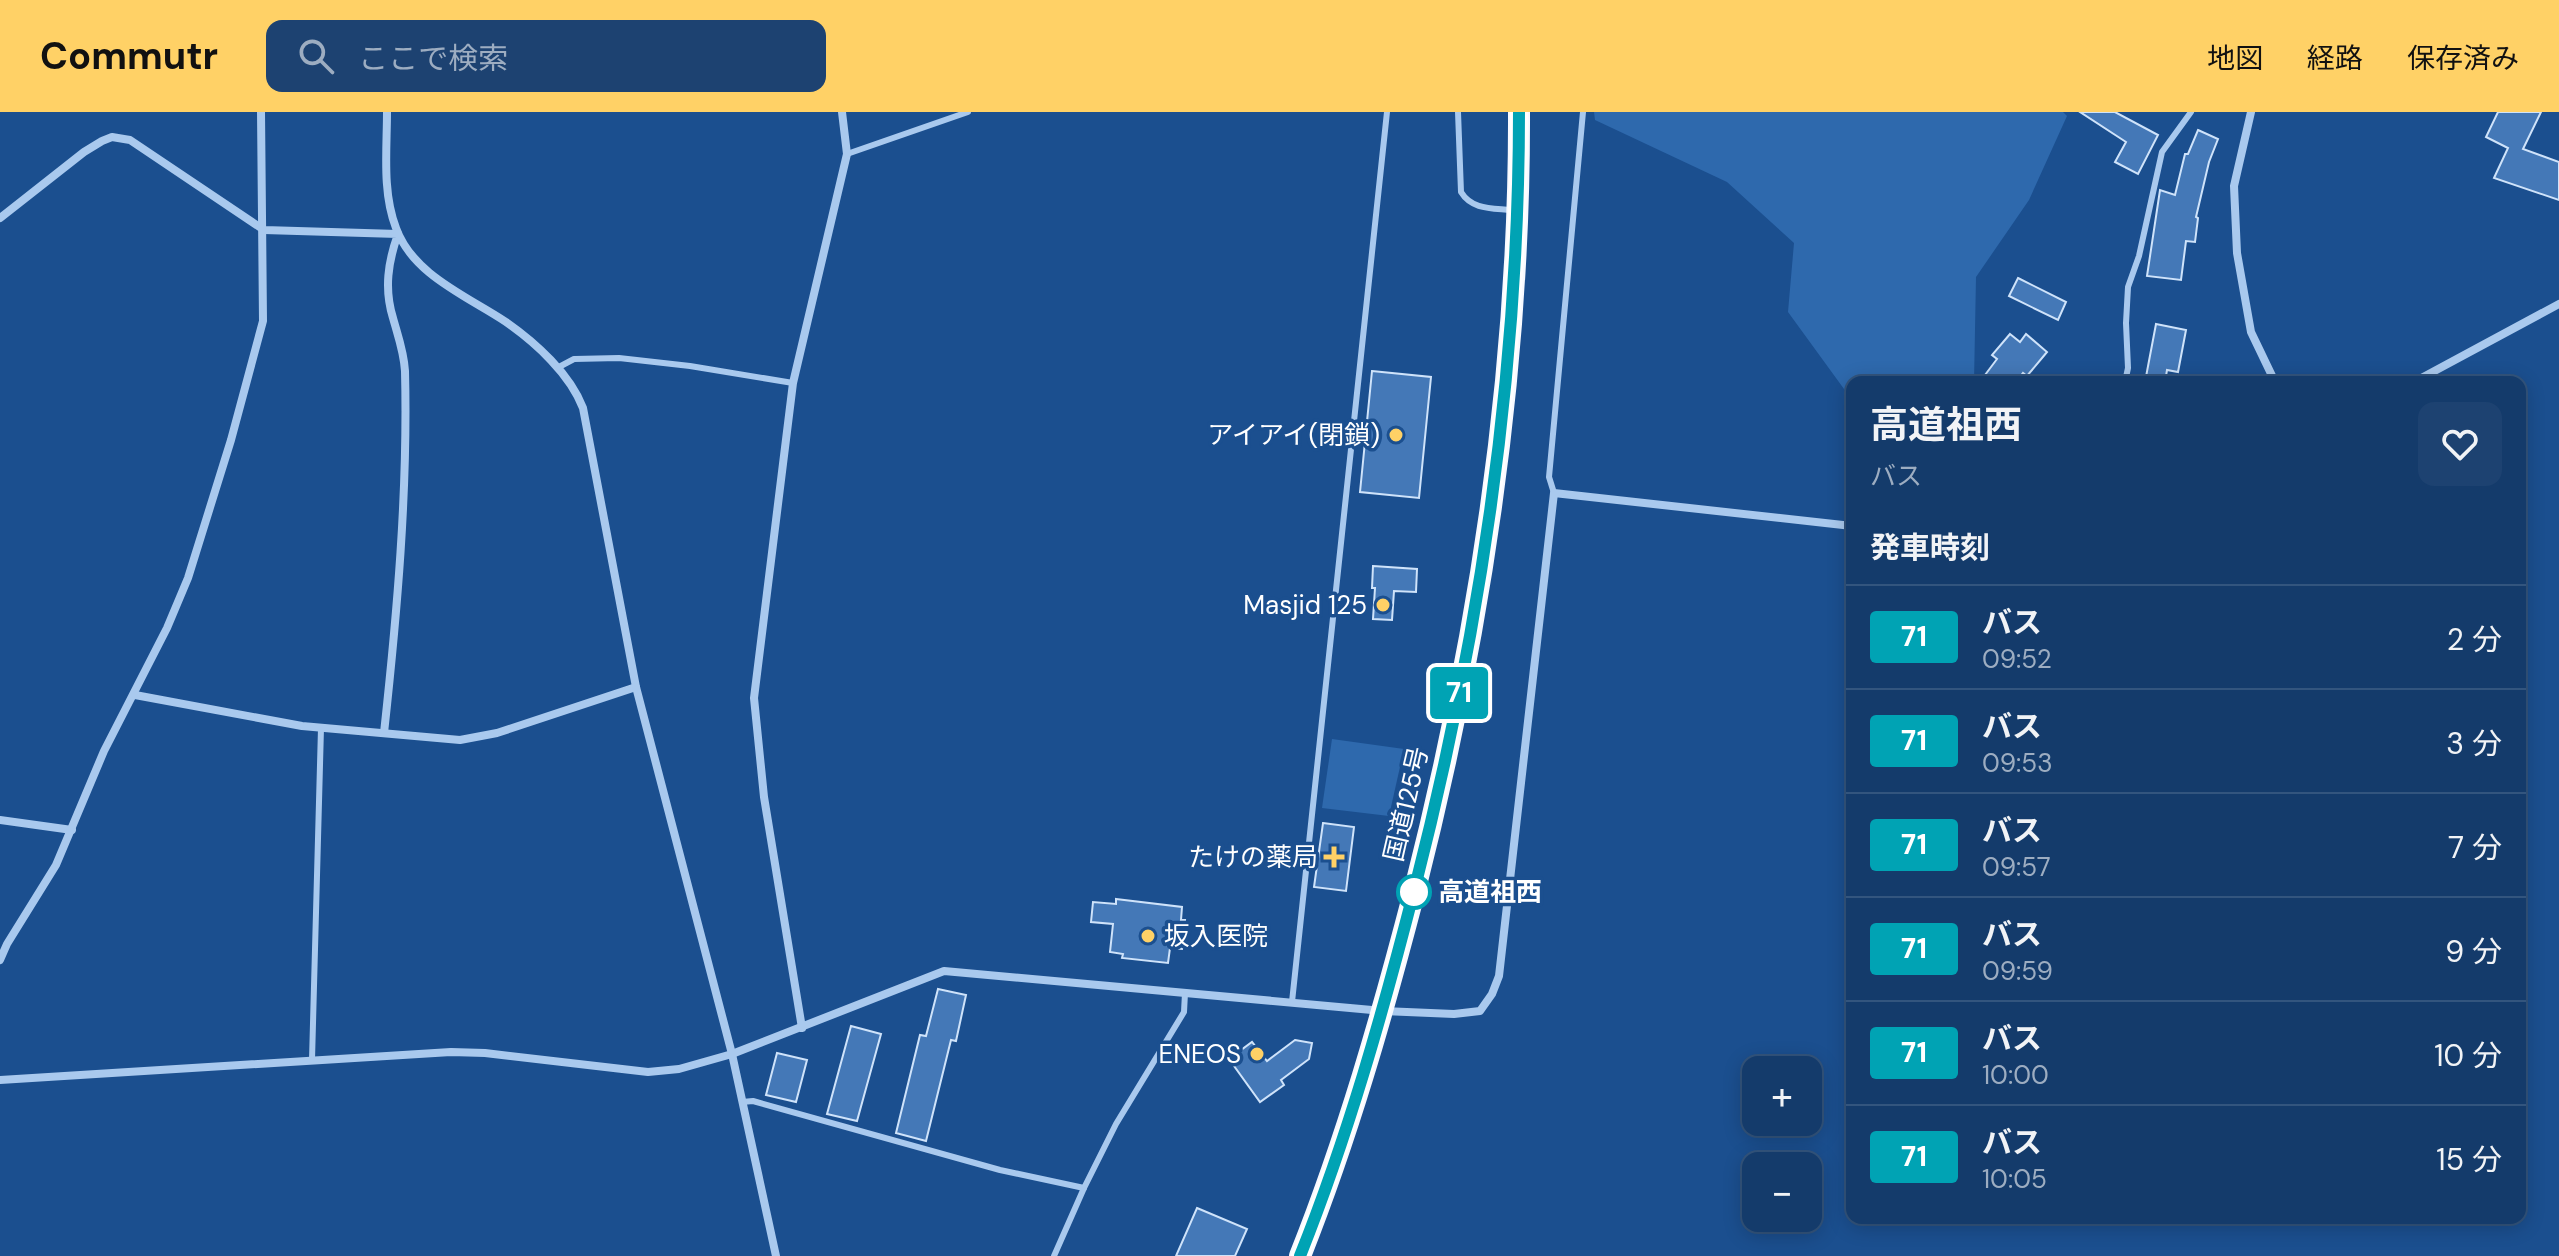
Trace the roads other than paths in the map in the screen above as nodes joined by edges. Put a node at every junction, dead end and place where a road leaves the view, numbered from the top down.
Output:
1 (261, 112) edge
2 (387, 112) edge
3 (842, 112) edge
4 (968, 112) edge
5 (1387, 112) edge
6 (1458, 112) edge
7 (1519, 112) edge
8 (1583, 112) edge
9 (2191, 112) edge
10 (2251, 112) edge
11 (847, 154) junction
12 (1519, 211) junction
13 (0, 218) edge
14 (264, 230) junction
15 (398, 234) junction
16 (2559, 304) edge
17 (557, 368) junction
18 (2126, 376) edge
19 (2272, 376) edge
20 (2425, 376) edge
21 (793, 383) junction
22 (1554, 493) junction
23 (1846, 525) edge
24 (636, 687) junction
25 (135, 695) junction
26 (321, 728) junction
27 (384, 733) junction
28 (0, 820) edge
29 (72, 830) junction
30 (0, 960) edge
31 (1185, 993) junction
32 (1292, 1002) junction
33 (1383, 1011) junction
34 (802, 1028) junction
35 (732, 1054) junction
36 (312, 1060) junction
37 (0, 1080) edge
38 (742, 1102) junction
39 (1084, 1188) junction
40 (776, 1256) edge
41 (1054, 1256) edge
42 (1300, 1256) edge

1 - 14 street
2 - 15 street
3 - 11 street
4 - 11 lane
5 - 32 lane
6 - 12 lane
7 - 12 highway, 国道125号
8 - 22 lane
9 - 18 lane
10 - 19 street
11 - 21 street
12 - 33 highway, 国道125号
13 - 14 street
14 - 15 street
14 - 25 street
15 - 17 street
15 - 27 street
16 - 20 street
17 - 21 lane
17 - 24 street
21 - 34 street
22 - 23 street
22 - 33 street
24 - 27 street
24 - 35 street
25 - 26 street
25 - 29 street
26 - 27 street
26 - 36 lane
28 - 29 street
29 - 30 street
31 - 32 street
31 - 34 street
31 - 39 lane
32 - 33 street
33 - 42 highway, 国道125号
34 - 35 street
35 - 36 street
35 - 38 street
36 - 37 street
38 - 39 lane
38 - 40 street
39 - 41 lane

